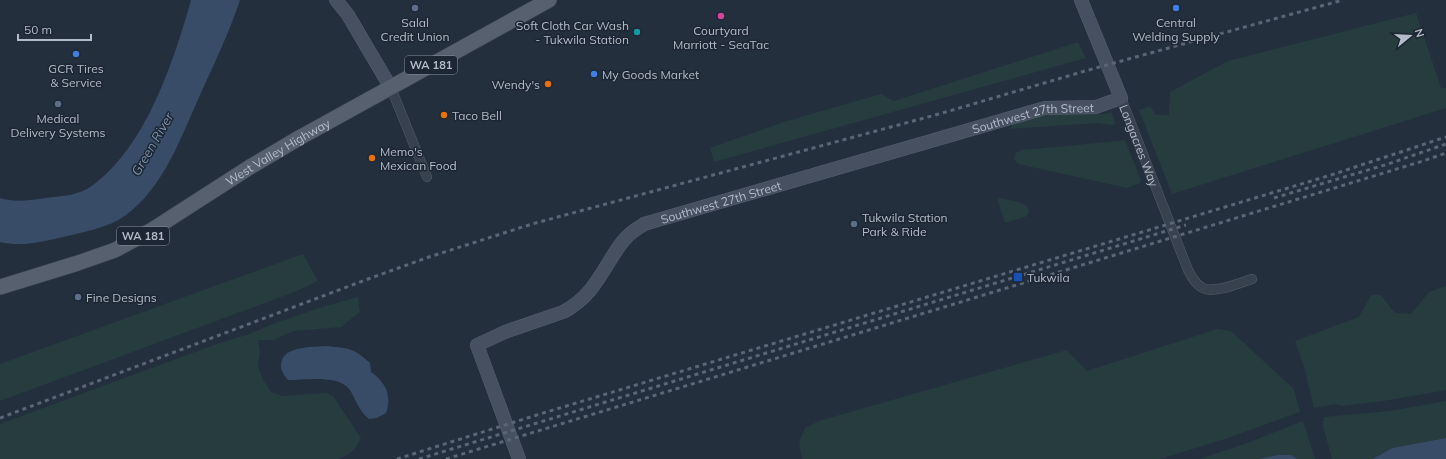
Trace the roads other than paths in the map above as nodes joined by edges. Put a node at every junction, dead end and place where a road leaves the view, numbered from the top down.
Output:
1 (336, 0) edge
2 (549, 0) edge
3 (1082, 0) edge
4 (391, 88) junction
5 (1121, 98) junction
6 (426, 177) dead end
7 (1252, 279) dead end
8 (0, 287) edge
9 (519, 459) edge

1 - 4 street
2 - 4 main road, West Valley Highway / WA 181
3 - 5 street, Longacres Way
4 - 6 street
4 - 8 main road, West Valley Highway / WA 181
5 - 7 street, Longacres Way
5 - 9 street, Southwest 27th Street

